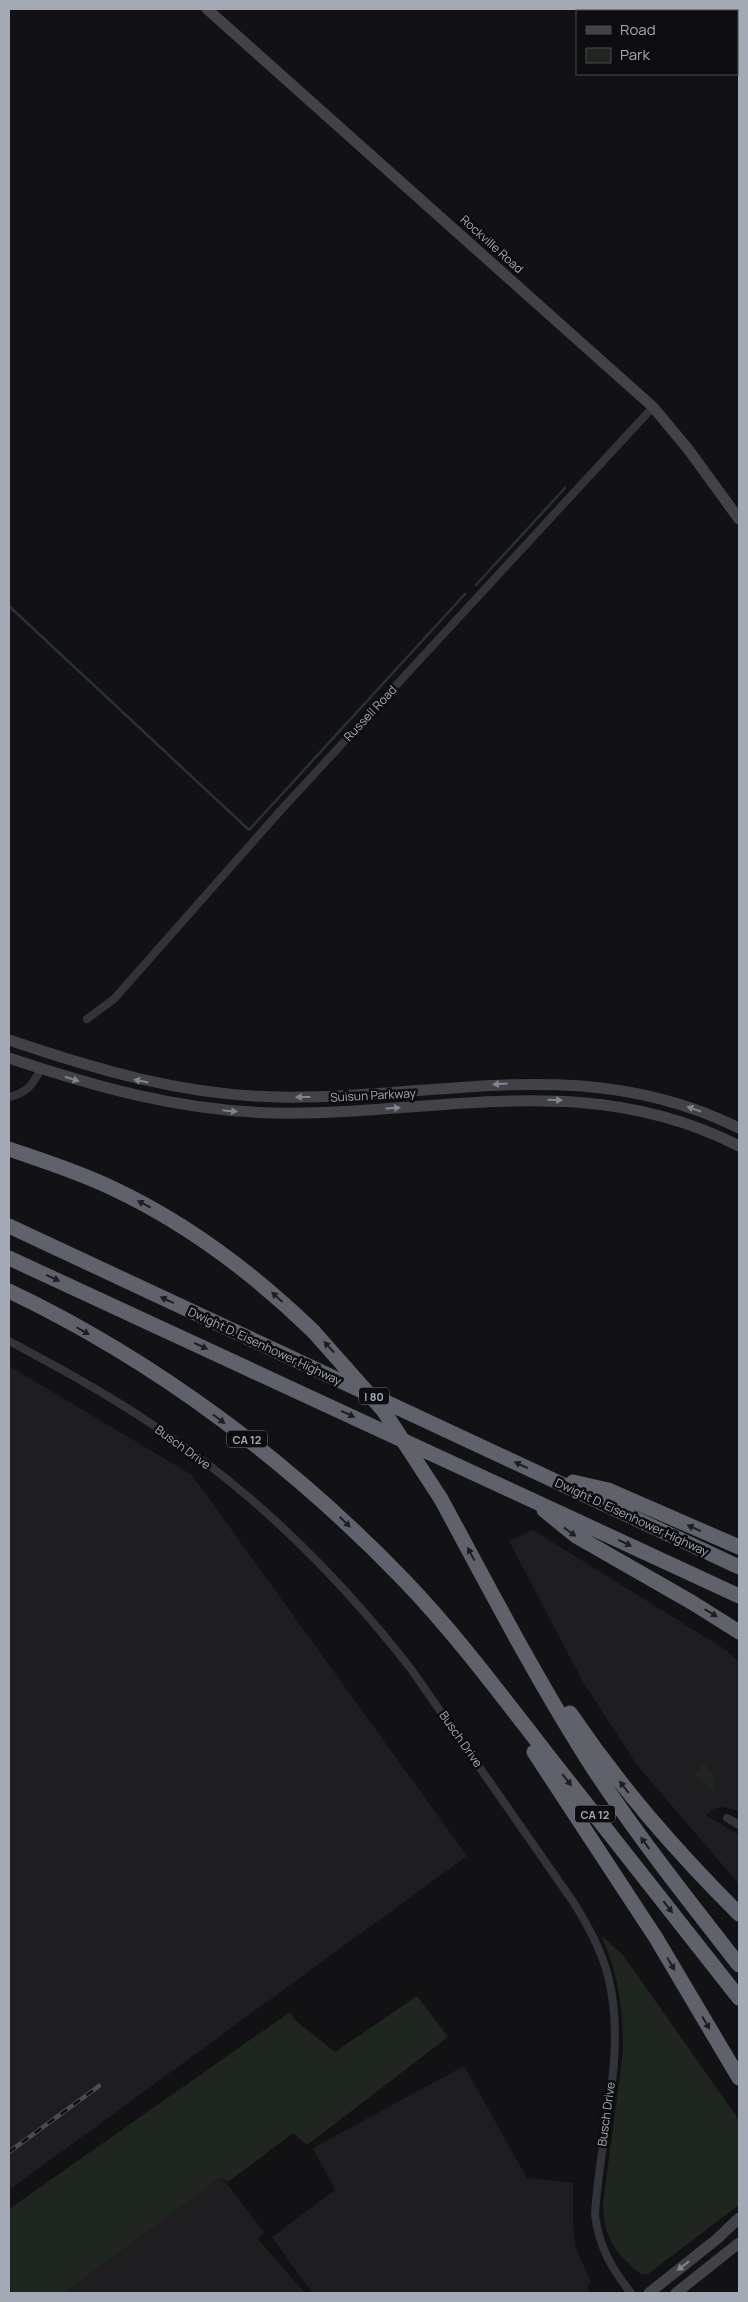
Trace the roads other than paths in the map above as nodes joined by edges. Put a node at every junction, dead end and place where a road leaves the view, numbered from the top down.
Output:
1 (207, 9) edge
2 (653, 407) junction
3 (739, 519) edge
4 (87, 1019) dead end
5 (9, 1040) edge
6 (9, 1058) edge
7 (41, 1069) junction
8 (9, 1097) edge
9 (739, 1128) edge
10 (739, 1146) edge
11 (9, 1148) edge
12 (9, 1226) edge
13 (9, 1258) edge
14 (9, 1291) edge
15 (9, 1341) edge
16 (546, 1477) junction
17 (534, 1500) junction
18 (739, 1547) edge
19 (739, 1567) edge
20 (739, 1596) edge
21 (494, 1597) junction
22 (451, 1631) junction
23 (739, 1632) edge
24 (727, 1818) dead end
25 (739, 1825) edge
26 (739, 1914) edge
27 (739, 1964) edge
28 (739, 1998) edge
29 (739, 2078) edge
30 (739, 2218) edge
31 (739, 2243) edge
32 (631, 2293) edge
33 (649, 2293) edge
34 (676, 2293) edge

1 - 2 main road, Rockville Road
2 - 3 main road, Rockville Road
2 - 4 street, Russell Road
9 -> 5 main road, Suisun Parkway
6 - 7 main road, Suisun Parkway
7 - 8 street
7 -> 10 main road, Suisun Parkway
21 -> 11 highway, CA 12, bridge
16 -> 12 highway, Dwight D. Eisenhower Highway / I 80
13 -> 17 highway, I 80
14 -> 22 highway, CA 12
15 - 32 street, Busch Drive
18 -> 16 highway
16 - 19 highway, Dwight D. Eisenhower Highway / I 80
17 -> 20 highway, I 80
17 -> 23 highway
26 -> 21 highway
27 -> 21 highway, CA 12
22 -> 28 highway, CA 12
22 -> 29 highway
24 - 25 street
30 -> 33 main road
31 - 34 main road

